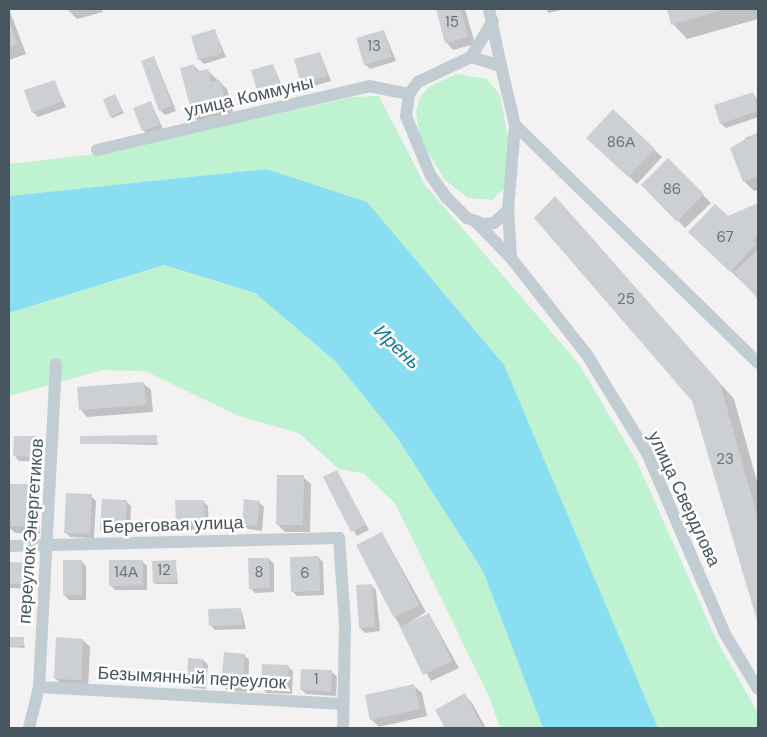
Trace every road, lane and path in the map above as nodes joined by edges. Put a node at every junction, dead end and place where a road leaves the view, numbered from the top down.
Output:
1 (491, 15) edge
2 (471, 57) junction
3 (501, 66) junction
4 (409, 94) junction
5 (515, 125) junction
6 (97, 150) dead end
7 (508, 210) junction
8 (476, 222) junction
9 (511, 258) junction
10 (758, 362) edge
11 (56, 364) dead end
12 (9, 546) edge
13 (47, 547) junction
14 (38, 687) junction
15 (758, 689) edge
16 (343, 704) junction
17 (29, 728) edge
18 (343, 728) edge

1 - 2 street
1 - 3 street
2 - 3 street
2 - 4 street
3 - 5 street
4 - 6 street, улица Коммуны
4 - 8 street, улица Свердлова
5 - 7 street
5 - 10 street
7 - 8 street
7 - 9 street
8 - 9 street, улица Свердлова
9 - 15 street, улица Свердлова
11 - 13 street, переулок Энергетиков
12 - 13 street, Береговая улица
13 - 14 street, переулок Энергетиков
13 - 16 street, Береговая улица
14 - 16 street, Безымянный переулок
14 - 17 street, переулок Энергетиков
16 - 18 street

